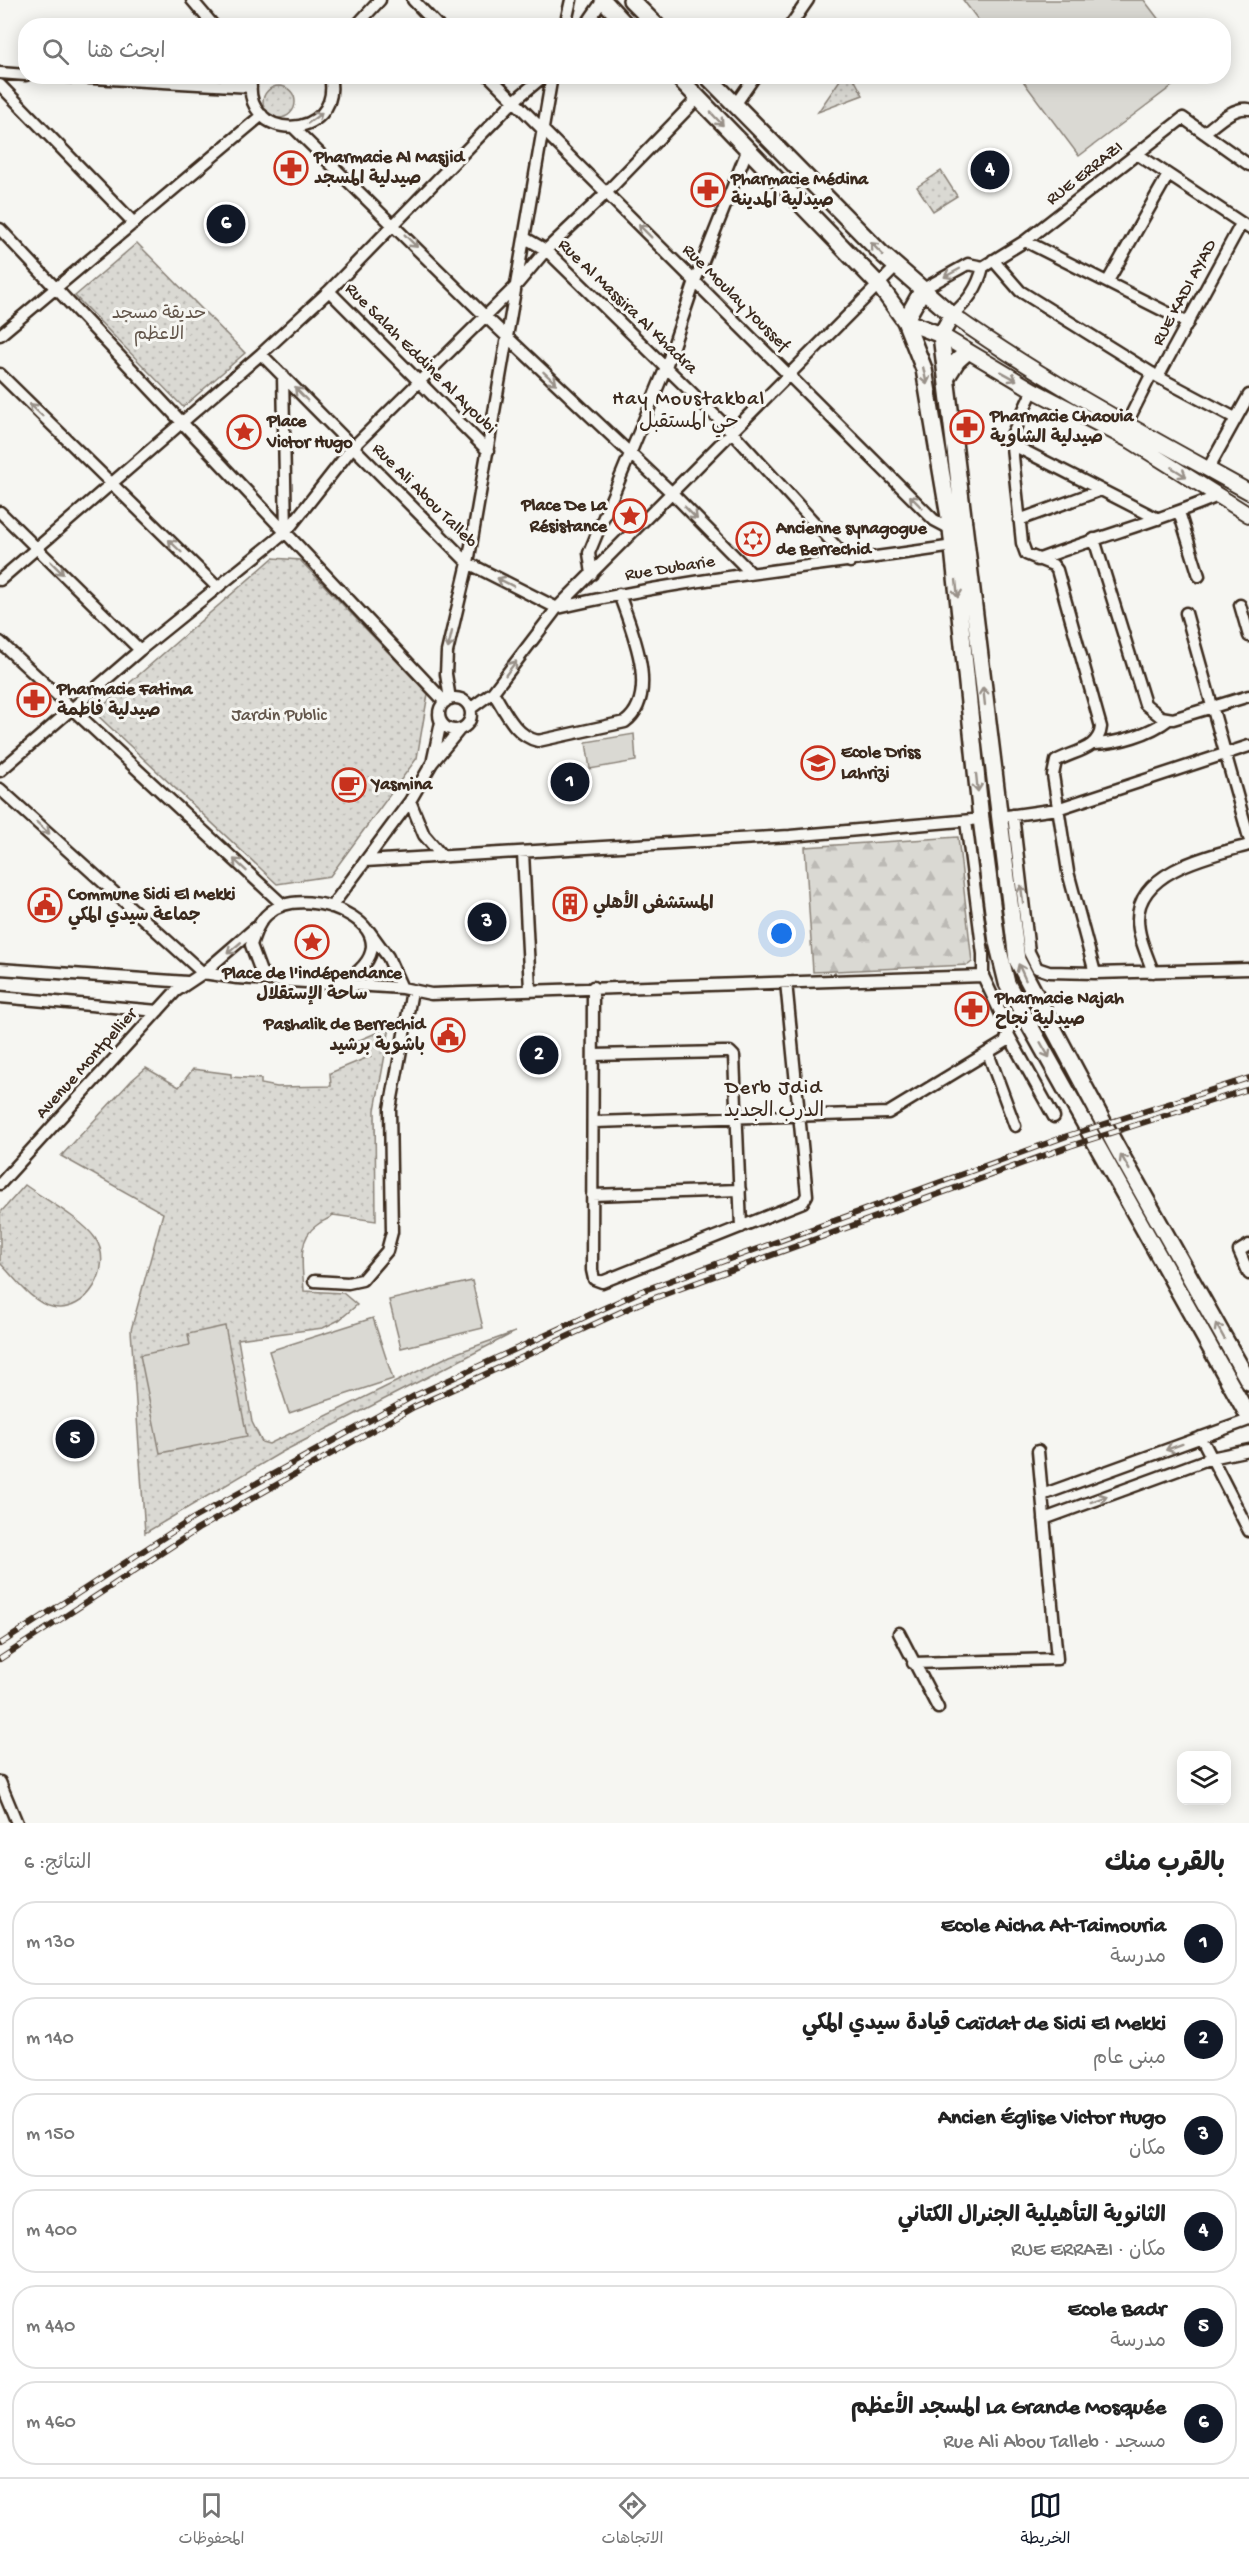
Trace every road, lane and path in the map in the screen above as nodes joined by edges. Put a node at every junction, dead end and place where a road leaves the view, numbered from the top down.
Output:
1 (192, 0) edge
2 (380, 0) edge
3 (413, 0) edge
4 (571, 0) edge
5 (603, 0) edge
6 (631, 0) edge
7 (808, 0) edge
8 (207, 18) edge
9 (363, 18) edge
10 (430, 18) edge
11 (567, 18) edge
12 (591, 18) edge
13 (620, 18) edge
14 (649, 18) edge
15 (796, 18) edge
16 (0, 73) edge
17 (13, 74) junction
18 (18, 74) edge
19 (251, 84) edge
20 (330, 84) edge
21 (497, 84) edge
22 (534, 84) edge
23 (551, 84) edge
24 (685, 84) edge
25 (715, 84) edge
26 (749, 84) edge
27 (0, 85) edge
28 (698, 98) junction
29 (514, 101) junction
30 (735, 105) junction
31 (1249, 109) edge
32 (262, 115) junction
33 (294, 128) junction
34 (543, 130) junction
35 (1204, 133) junction
36 (747, 151) junction
37 (1137, 154) junction
38 (1249, 165) edge
39 (1168, 175) junction
40 (606, 193) junction
41 (134, 223) junction
42 (394, 224) junction
43 (1245, 226) edge
44 (0, 229) edge
45 (525, 238) junction
46 (1025, 241) junction
47 (546, 250) junction
48 (993, 260) junction
49 (896, 267) junction
50 (983, 267) junction
51 (694, 281) junction
52 (1108, 281) junction
53 (879, 285) junction
54 (56, 288) junction
55 (514, 288) junction
56 (923, 289) junction
57 (329, 291) junction
58 (952, 315) junction
59 (485, 316) junction
60 (905, 321) junction
61 (1188, 322) junction
62 (0, 335) edge
63 (941, 335) junction
64 (508, 338) junction
65 (967, 352) junction
66 (261, 354) junction
67 (666, 367) junction
68 (0, 374) edge
69 (283, 375) junction
70 (789, 375) junction
71 (1155, 375) junction
72 (947, 377) junction
73 (418, 380) junction
74 (1033, 390) junction
75 (1249, 395) edge
76 (1235, 418) junction
77 (182, 423) junction
78 (1127, 423) junction
79 (732, 432) junction
80 (1011, 444) junction
81 (352, 448) junction
82 (488, 451) junction
83 (630, 453) junction
84 (1208, 469) junction
85 (111, 483) junction
86 (1101, 490) junction
87 (1249, 492) edge
88 (672, 493) junction
89 (1218, 496) junction
90 (0, 512) edge
91 (1179, 512) junction
92 (1249, 514) edge
93 (1158, 519) junction
94 (1019, 520) junction
95 (958, 528) junction
96 (286, 532) junction
97 (1094, 538) junction
98 (960, 545) junction
99 (37, 548) junction
100 (1037, 560) junction
101 (850, 562) junction
102 (468, 563) junction
103 (750, 572) junction
104 (592, 574) junction
105 (1199, 576) dead end
106 (0, 580) edge
107 (217, 587) junction
108 (619, 594) junction
109 (1240, 604) dead end
110 (557, 608) junction
111 (1186, 613) dead end
112 (1249, 636) edge
113 (0, 642) edge
114 (140, 650) junction
115 (493, 692) junction
116 (1249, 696) edge
117 (447, 700) junction
118 (1211, 707) junction
119 (72, 709) junction
120 (470, 709) junction
121 (1169, 719) junction
122 (441, 722) junction
123 (460, 729) junction
124 (1094, 744) junction
125 (1249, 746) edge
126 (1224, 753) junction
127 (432, 763) junction
128 (0, 771) edge
129 (0, 789) edge
130 (410, 801) junction
131 (1057, 809) junction
132 (1005, 816) junction
133 (973, 820) junction
134 (1249, 838) edge
135 (1249, 845) edge
136 (523, 854) junction
137 (442, 856) junction
138 (364, 861) junction
139 (283, 905) junction
140 (331, 907) junction
141 (261, 920) junction
142 (367, 930) junction
143 (0, 969) edge
144 (1249, 969) edge
145 (1152, 972) junction
146 (203, 973) junction
147 (1095, 973) junction
148 (983, 976) junction
149 (274, 980) junction
150 (187, 982) junction
151 (786, 982) junction
152 (341, 983) junction
153 (594, 987) junction
154 (407, 989) junction
155 (530, 989) junction
156 (0, 997) edge
157 (158, 1011) junction
158 (1009, 1036) junction
159 (988, 1053) junction
160 (594, 1055) junction
161 (1054, 1116) dead end
162 (799, 1117) junction
163 (736, 1118) junction
164 (594, 1122) junction
165 (1015, 1126) dead end
166 (0, 1184) edge
167 (740, 1190) junction
168 (592, 1195) junction
169 (741, 1227) junction
170 (1249, 1245) edge
171 (1249, 1274) edge
172 (314, 1281) dead end
173 (1249, 1382) edge
174 (1249, 1418) edge
175 (1201, 1437) junction
176 (1249, 1450) edge
177 (1038, 1451) dead end
178 (1211, 1458) junction
179 (1042, 1495) junction
180 (1044, 1519) junction
181 (1249, 1531) edge
182 (899, 1633) dead end
183 (913, 1663) junction
184 (938, 1708) dead end
185 (0, 1782) edge
186 (17, 1823) edge

1 - 8 street
2 - 9 street
3 - 10 street
4 - 11 street
5 - 12 street
5 - 13 main road
6 - 14 main road
7 - 15 street
16 - 17 street
17 - 18 street
17 - 27 street
19 - 32 street
33 -> 20 street
21 - 29 street, Rue Moulay Youssef
22 - 29 street
23 - 34 street
24 - 28 main road
25 - 30 main road
26 - 30 street
27 - 41 street
28 -> 36 main road
28 - 40 street
29 - 34 street, Rue Moulay Youssef
29 - 42 street
49 -> 30 main road
31 - 35 street
32 - 33 street
32 - 41 street
33 - 42 street
34 - 40 street, Rue Moulay Youssef
34 - 45 street
35 - 37 street, RUE ERRAZI
35 - 38 street, RUE ERRAZI
36 - 51 street
36 - 53 main road
37 - 39 street, RUE KADI AYAD
37 - 46 street, RUE ERRAZI
39 - 43 street, RUE KADI AYAD
39 - 52 street
40 - 47 street
51 -> 40 street, Rue Moulay Youssef
41 - 54 street
42 - 57 street
42 -> 59 street
43 - 61 street, RUE KADI AYAD
44 - 54 street
45 - 47 street, Rue Al Massira Al Khadra
45 - 55 street
46 - 48 street, RUE ERRAZI
46 - 52 street
47 - 55 street
47 - 67 street, Rue Al Massira Al Khadra
48 - 50 street, RUE ERRAZI
48 - 71 street
49 - 53 street
49 - 56 main road
50 -> 56 street
50 - 58 street
51 - 67 street
51 - 70 street, Rue Moulay Youssef
52 - 61 street
53 - 60 main road
53 - 70 street
54 - 62 street
54 - 77 street
55 - 59 street
55 - 64 street
56 - 58 main road
56 - 60 main road
57 - 66 street
57 - 73 street, Rue Salah Eddine Al Ayoubi
58 - 63 main road
58 - 78 street
59 - 64 street
59 - 73 street
60 - 63 main road
60 -> 95 main road
61 - 71 street, RUE KADI AYAD
63 - 65 street
63 - 72 main road
64 - 82 street
64 -> 83 street
65 - 72 main road
65 -> 74 street
66 - 69 street, Rue Ali Abou Talleb
66 - 77 street
67 - 79 street, Rue Al Massira Al Khadra
67 - 83 street
85 -> 68 street
81 -> 69 street, Rue Ali Abou Talleb
69 - 96 street
70 - 79 street
95 -> 70 street, Rue Moulay Youssef
71 - 76 street
71 - 78 street, RUE KADI AYAD
72 - 95 main road
73 - 81 street
73 - 82 street, Rue Salah Eddine Al Ayoubi
74 - 80 street
74 -> 89 street
75 - 76 street
76 - 84 street
77 - 85 street
77 - 96 street
78 - 84 street
79 - 88 street
79 - 101 street, Rue Al Massira Al Khadra
80 - 86 street
80 - 94 street
81 - 96 street
81 - 102 street, Rue Ali Abou Talleb
82 - 102 street
83 - 88 street
83 - 104 street
84 - 87 street
85 - 99 street
107 -> 85 street
86 - 93 street
86 - 94 street
88 -> 103 street
88 - 104 street
89 - 91 street
89 - 92 street
90 - 99 street
91 - 93 street
91 - 105 street
93 - 97 street
94 - 100 street
95 - 98 main road
96 - 107 street
96 - 117 street
97 - 100 street
97 - 121 street
98 - 101 street, Rue Dubarie
132 -> 98 main road
98 -> 133 main road
99 - 106 street
99 -> 114 street
100 - 124 street
101 - 103 street, Rue Dubarie
110 -> 102 street, Rue Ali Abou Talleb
102 -> 117 street
103 - 108 street, Rue Dubarie
104 - 110 street
107 - 114 street
108 - 110 street, Rue Dubarie
108 - 115 street
109 - 112 street
115 -> 110 street
111 - 118 street
113 - 119 street
114 - 119 street
115 - 120 street
116 - 118 street
117 - 120 street
117 - 122 street
118 - 121 street
118 - 126 street
119 - 128 street
139 -> 119 street
120 - 123 street
121 - 124 street
122 - 123 street
122 - 127 street
123 - 127 street
124 - 131 street
125 - 126 street
126 - 131 street
126 - 134 street
127 - 130 street
129 -> 146 street
130 - 137 street
130 - 138 street
131 - 132 street
131 - 147 street
147 -> 132 street
173 -> 132 main road
133 - 136 street
133 - 148 street
133 -> 174 main road
135 - 145 street
136 - 137 street
136 - 155 street
137 - 138 street
138 - 140 street
139 - 140 street
139 - 141 street
140 - 142 street
141 -> 146 street, Avenue Montpellier
141 - 149 street
142 - 152 street
142 - 154 street
143 - 150 street
144 - 145 street
145 - 147 street
146 - 149 street
146 - 150 street, Avenue Montpellier
148 - 151 street
148 - 158 street
149 - 152 street
150 - 157 street, Avenue Montpellier
151 - 153 street
151 - 162 street
152 - 154 street
153 - 155 street
153 - 160 street
154 - 155 street
154 - 172 street
156 - 157 street
157 - 166 street, Avenue Montpellier
158 - 159 street
158 - 161 street
159 - 162 street
159 - 165 street
160 - 163 street
160 - 164 street
162 - 163 street
162 - 169 street
163 - 164 street
163 - 167 street
164 - 168 street
167 - 168 street
167 - 169 street
168 - 169 street
170 - 171 street
174 - 175 street
175 - 178 street
175 -> 179 street
176 - 178 street
177 - 179 street
180 -> 178 street
178 - 181 street
179 - 180 street
180 - 183 street
182 - 183 street
183 - 184 street
185 - 186 street

